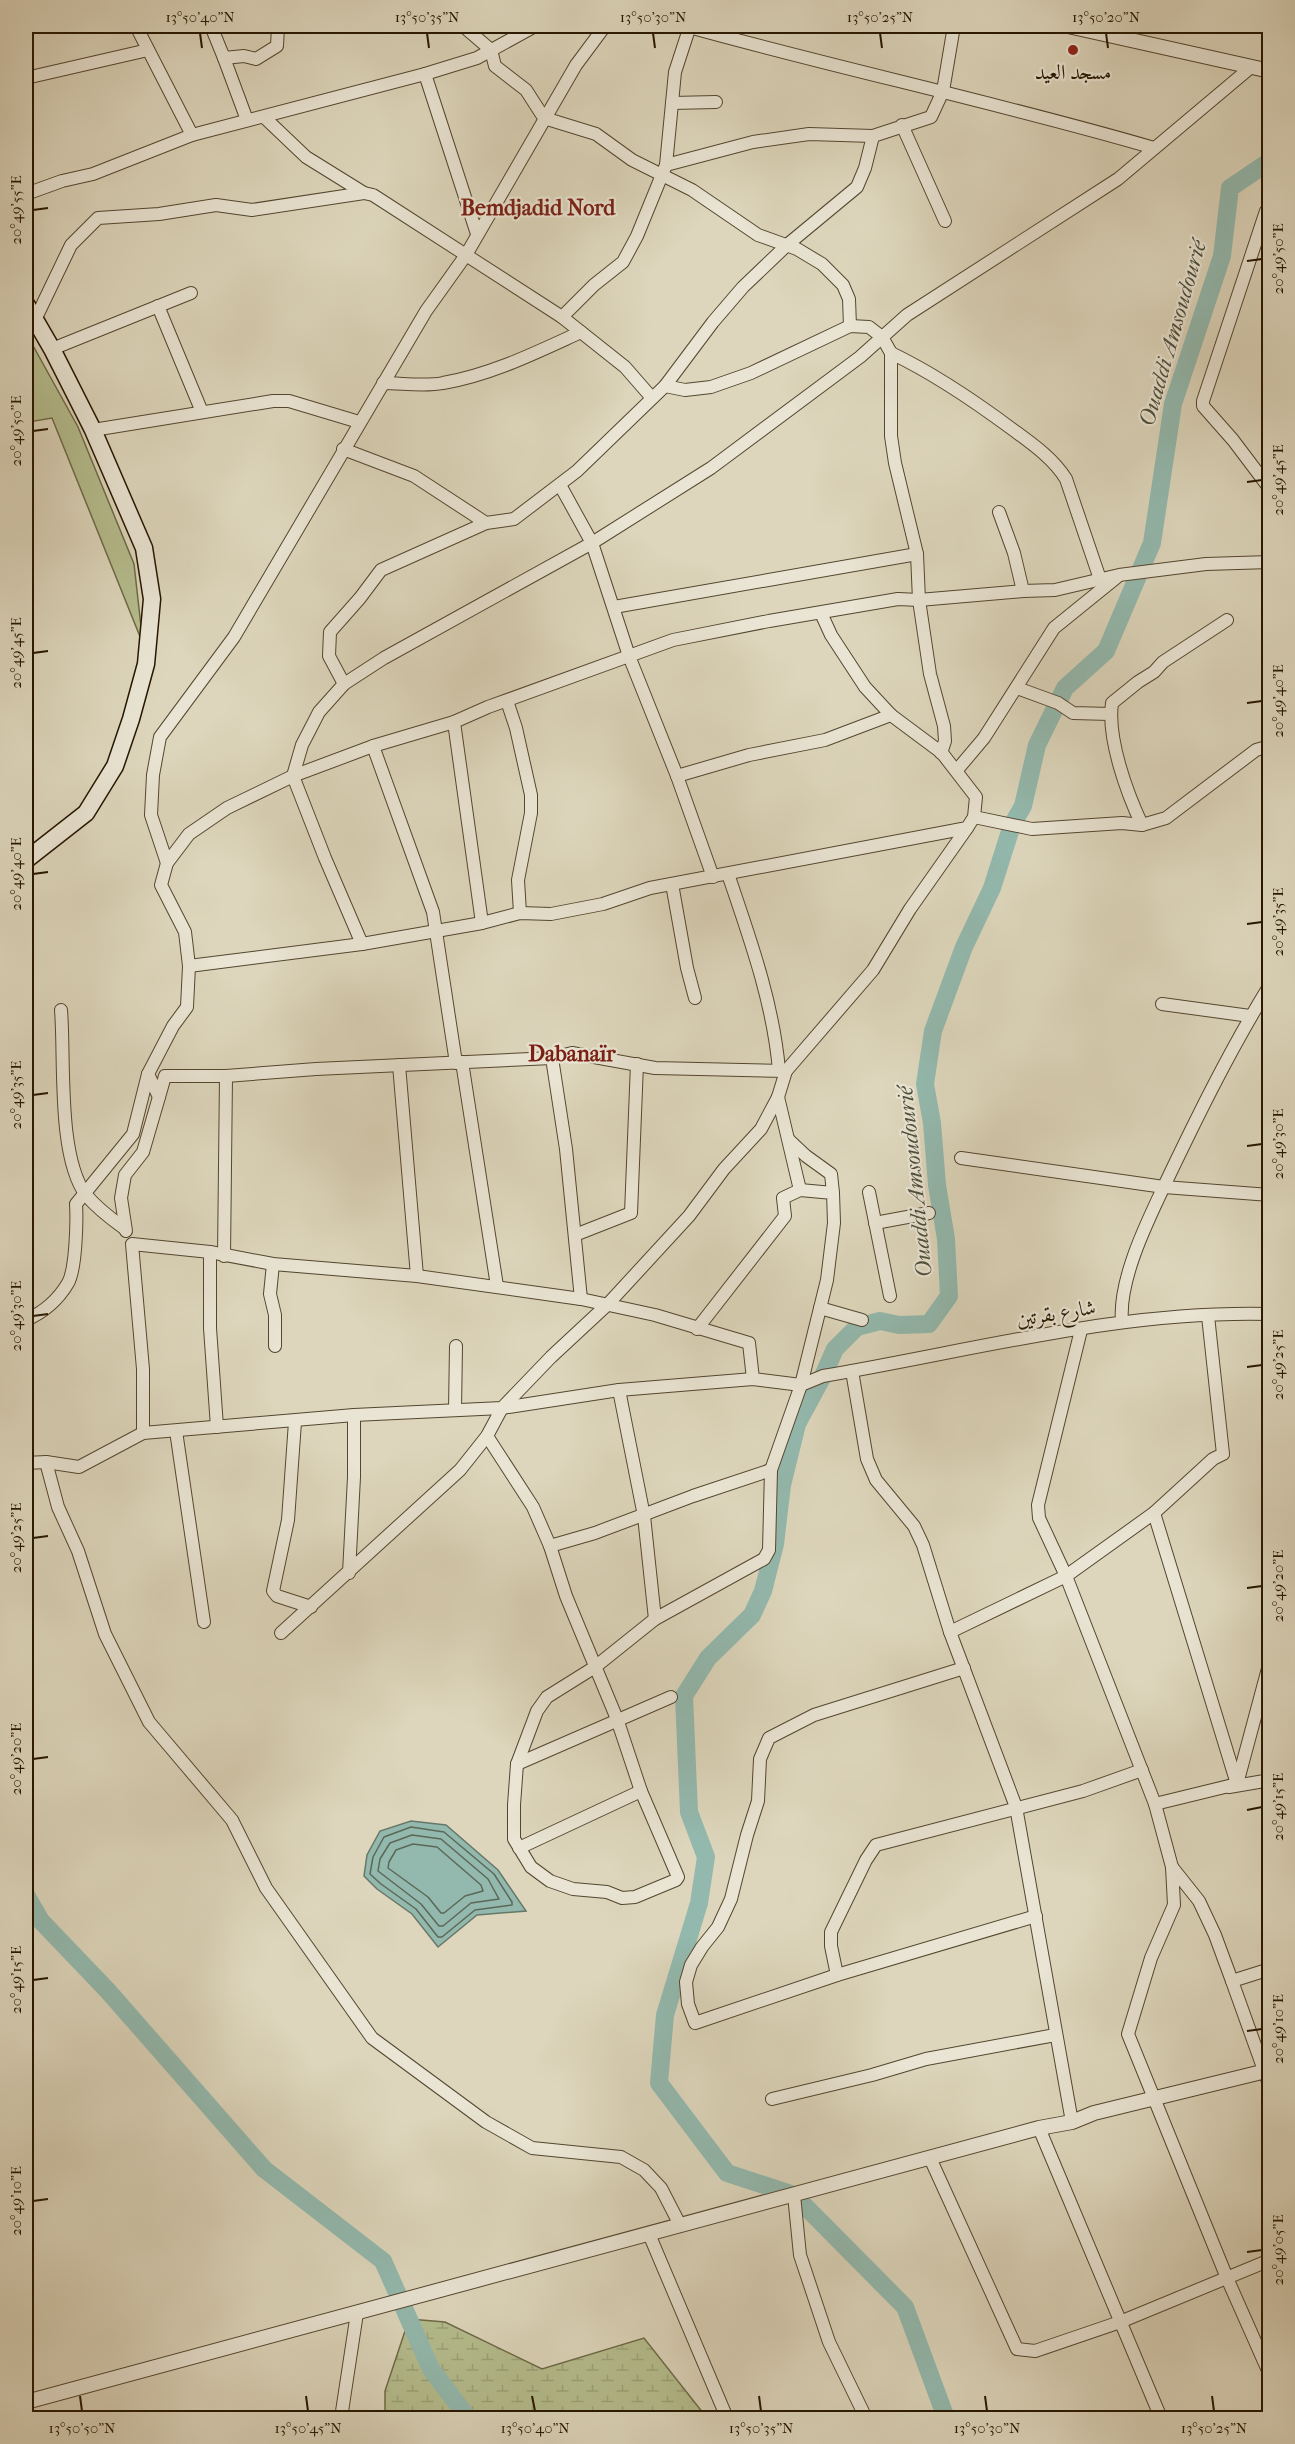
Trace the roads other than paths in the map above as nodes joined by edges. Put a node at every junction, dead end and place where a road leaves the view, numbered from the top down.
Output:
1 (136, 26) edge
2 (211, 26) edge
3 (278, 26) edge
4 (463, 26) edge
5 (605, 26) edge
6 (690, 26) edge
7 (954, 26) edge
8 (1068, 26) edge
9 (527, 27) edge
10 (1099, 29) edge
11 (148, 50) junction
12 (491, 50) junction
13 (224, 58) junction
14 (1250, 68) junction
15 (1269, 71) edge
16 (425, 74) junction
17 (26, 78) edge
18 (943, 91) junction
19 (716, 102) dead end
20 (672, 103) junction
21 (264, 117) junction
22 (544, 118) junction
23 (247, 120) junction
24 (902, 125) junction
25 (192, 135) junction
26 (873, 136) junction
27 (1154, 148) junction
28 (663, 170) junction
29 (26, 194) edge
30 (364, 194) junction
31 (1269, 208) edge
32 (945, 221) dead end
33 (477, 234) junction
34 (787, 245) junction
35 (466, 255) junction
36 (191, 292) dead end
37 (26, 304) edge
38 (158, 306) junction
39 (562, 317) junction
40 (35, 320) junction
41 (850, 326) junction
42 (581, 332) junction
43 (882, 337) junction
44 (52, 349) junction
45 (891, 353) junction
46 (383, 382) junction
47 (665, 386) junction
48 (652, 398) junction
49 (202, 412) junction
50 (359, 422) junction
51 (93, 430) junction
52 (343, 448) junction
53 (560, 485) junction
54 (1269, 489) edge
55 (999, 512) dead end
56 (486, 523) junction
57 (592, 543) junction
58 (917, 554) junction
59 (1269, 562) edge
60 (1119, 575) junction
61 (1100, 579) junction
62 (1023, 591) junction
63 (920, 600) junction
64 (614, 607) junction
65 (821, 613) junction
66 (1227, 620) dead end
67 (629, 656) junction
68 (344, 684) junction
69 (1017, 688) junction
70 (507, 701) junction
71 (1110, 714) junction
72 (891, 715) junction
73 (454, 722) junction
74 (373, 746) junction
75 (1269, 746) edge
76 (941, 753) junction
77 (957, 770) junction
78 (293, 776) junction
79 (677, 776) junction
80 (970, 822) junction
81 (1142, 825) junction
82 (26, 860) edge
83 (167, 863) junction
84 (728, 874) junction
85 (713, 877) junction
86 (672, 884) junction
87 (520, 914) junction
88 (482, 923) junction
89 (437, 932) junction
90 (362, 944) junction
91 (189, 966) junction
92 (1269, 985) edge
93 (695, 998) dead end
94 (1162, 1004) dead end
95 (61, 1010) dead end
96 (1250, 1016) junction
97 (552, 1058) junction
98 (459, 1062) junction
99 (637, 1064) junction
100 (399, 1065) junction
101 (782, 1071) junction
102 (148, 1074) junction
103 (226, 1076) junction
104 (159, 1097) junction
105 (778, 1097) junction
106 (788, 1140) junction
107 (961, 1158) dead end
108 (1164, 1187) junction
109 (800, 1190) junction
110 (869, 1192) dead end
111 (85, 1193) junction
112 (833, 1193) junction
113 (1269, 1195) edge
114 (929, 1212) dead end
115 (875, 1224) junction
116 (124, 1228) junction
117 (575, 1235) junction
118 (132, 1244) junction
119 (210, 1252) junction
120 (224, 1256) junction
121 (273, 1264) junction
122 (417, 1276) junction
123 (497, 1286) junction
124 (890, 1296) dead end
125 (581, 1299) junction
126 (608, 1304) junction
127 (819, 1308) junction
128 (1269, 1314) edge
129 (1208, 1316) junction
130 (26, 1320) edge
131 (862, 1320) dead end
132 (1122, 1322) junction
133 (696, 1329) junction
134 (1081, 1329) junction
135 (274, 1346) dead end
136 (456, 1346) dead end
137 (852, 1371) junction
138 (753, 1379) junction
139 (801, 1384) junction
140 (619, 1390) junction
141 (502, 1408) junction
142 (455, 1410) junction
143 (354, 1415) junction
144 (295, 1422) junction
145 (217, 1427) junction
146 (176, 1431) junction
147 (143, 1433) junction
148 (487, 1436) junction
149 (46, 1462) junction
150 (26, 1464) edge
151 (771, 1470) junction
152 (1154, 1513) junction
153 (644, 1516) junction
154 (550, 1546) junction
155 (349, 1573) junction
156 (1066, 1576) junction
157 (311, 1607) junction
158 (655, 1619) junction
159 (204, 1622) dead end
160 (950, 1632) junction
161 (281, 1634) dead end
162 (1269, 1661) edge
163 (595, 1667) junction
164 (964, 1668) junction
165 (671, 1697) dead end
166 (617, 1719) junction
167 (517, 1764) junction
168 (1142, 1770) junction
169 (1269, 1780) edge
170 (1237, 1784) junction
171 (1215, 1790) junction
172 (640, 1791) junction
173 (1155, 1804) junction
174 (1016, 1807) junction
175 (519, 1848) junction
176 (1172, 1867) junction
177 (1036, 1916) junction
178 (1269, 1969) edge
179 (837, 1975) junction
180 (1232, 1981) junction
181 (1055, 2035) junction
182 (1267, 2071) edge
183 (1269, 2087) edge
184 (772, 2099) dead end
185 (1155, 2099) junction
186 (1072, 2122) junction
187 (1039, 2128) junction
188 (930, 2158) junction
189 (795, 2196) junction
190 (680, 2225) junction
191 (649, 2234) junction
192 (1269, 2260) edge
193 (1227, 2278) junction
194 (357, 2313) junction
195 (1120, 2322) junction
196 (1269, 2375) edge
197 (26, 2402) edge
198 (341, 2418) edge
199 (728, 2418) edge
200 (866, 2418) edge
201 (1161, 2418) edge

1 - 11 street
2 - 13 street
3 - 13 street
4 - 12 street
5 - 22 street
6 - 18 street
6 - 20 street
7 - 18 street
8 - 10 street
9 - 12 street
10 - 14 street
11 - 17 street
11 - 25 street
12 - 16 street
12 - 22 street
13 - 23 street
14 - 15 street
14 - 27 street
16 - 21 street
16 - 33 street
18 - 24 street
18 - 27 street
19 - 20 street
20 - 28 street
21 - 23 street
21 - 30 street
22 - 28 street
22 - 33 street
23 - 25 street
24 - 26 street
24 - 32 street
25 - 29 street
26 - 28 street
26 - 34 street
27 - 43 street
28 - 34 street
28 - 39 street
30 - 35 street
30 - 40 street
31 - 54 street
33 - 35 street
34 - 41 street
34 - 47 street
35 - 39 street
35 - 46 street
36 - 38 street
37 - 40 main road
38 - 44 street
38 - 49 street
39 - 42 street
40 - 44 main road
41 - 43 street
41 - 47 street
42 - 46 street
42 - 48 street
43 - 45 street
43 - 57 street
44 - 51 main road
45 - 58 street
45 - 61 street
46 - 50 street
47 - 48 street
48 - 53 street
49 - 50 street
49 - 51 street
50 - 52 street
51 - 82 main road
52 - 56 street
52 - 83 street
53 - 56 street
53 - 57 street
55 - 62 street
56 - 68 street
57 - 64 street
57 - 68 street
58 - 63 street
58 - 64 street
59 - 60 street
60 - 61 street
60 - 69 street
61 - 62 street
62 - 63 street
63 - 65 street
63 - 76 street
64 - 67 street
65 - 67 street
65 - 72 street
66 - 71 street
67 - 70 street
67 - 79 street
68 - 78 street
69 - 71 street
69 - 77 street
70 - 73 street
70 - 87 street
71 - 81 street
72 - 76 street
72 - 79 street
73 - 74 street
73 - 88 street
74 - 78 street
74 - 89 street
75 - 81 street
76 - 77 street
77 - 80 street
78 - 83 street
78 - 90 street
79 - 85 street
80 - 81 street
80 - 84 street
80 - 101 street
83 - 91 street
84 - 85 street
84 - 101 street
85 - 86 street
86 - 87 street
86 - 93 street
87 - 88 street
88 - 89 street
89 - 90 street
89 - 98 street
90 - 91 street
91 - 102 street
92 - 96 street
94 - 96 street
95 - 111 street
96 - 108 street
97 - 98 street
97 - 99 street
97 - 117 street
98 - 100 street
98 - 123 street
99 - 101 street
99 - 117 street
100 - 103 street
100 - 122 street
101 - 105 street
102 - 104 street
102 - 111 street
103 - 104 street
103 - 120 street
104 - 116 street
105 - 106 street
105 - 126 street
106 - 109 street
106 - 112 street
107 - 108 street
108 - 113 street
108 - 132 street
109 - 112 street
109 - 133 street
110 - 115 street
111 - 116 street
111 - 130 street
112 - 127 street
114 - 115 street
115 - 124 street
116 - 118 street
117 - 125 street
118 - 119 street
118 - 147 street
119 - 120 street
119 - 145 street
120 - 121 street
121 - 122 street
121 - 135 street
122 - 123 street
123 - 125 street
125 - 126 street
126 - 133 street
126 - 141 street
127 - 131 street
127 - 139 street
128 - 129 street, شارع بقرتين
129 - 132 street, شارع بقرتين
129 - 152 street
132 - 134 street, شارع بقرتين
133 - 138 street
134 - 137 street, شارع بقرتين
134 - 156 street
136 - 142 street
137 - 139 street, شارع بقرتين
137 - 160 street
138 - 139 street
138 - 140 street
139 - 151 street
140 - 141 street
140 - 153 street
141 - 142 street
141 - 148 street
142 - 143 street
143 - 144 street
143 - 155 street
144 - 145 street
144 - 157 street
145 - 146 street
146 - 147 street
146 - 159 street
147 - 149 street
148 - 154 street
148 - 155 street
149 - 150 street
149 - 190 street
151 - 153 street
151 - 158 street
152 - 156 street
152 - 170 street
153 - 154 street
153 - 158 street
154 - 163 street
155 - 157 street
156 - 160 street
156 - 168 street
157 - 161 street
158 - 163 street
160 - 164 street
162 - 170 street
163 - 166 street
163 - 167 street
164 - 174 street
164 - 179 street
165 - 166 street
166 - 167 street
166 - 172 street
167 - 175 street
168 - 173 street
168 - 174 street
169 - 171 street
170 - 171 street
171 - 173 street
172 - 175 street
172 - 175 street
173 - 176 street
174 - 177 street
174 - 179 street
176 - 180 street
176 - 185 street
177 - 179 street
177 - 181 street
178 - 180 street
180 - 182 street
181 - 184 street
181 - 186 street
182 - 183 street
182 - 185 street
185 - 186 street
185 - 193 street
186 - 187 street
187 - 188 street
187 - 195 street
188 - 189 street
188 - 195 street
189 - 190 street
189 - 200 street
190 - 191 street
191 - 194 street
191 - 199 street
192 - 193 street
193 - 195 street
193 - 196 street
194 - 197 street
194 - 198 street
195 - 201 street

